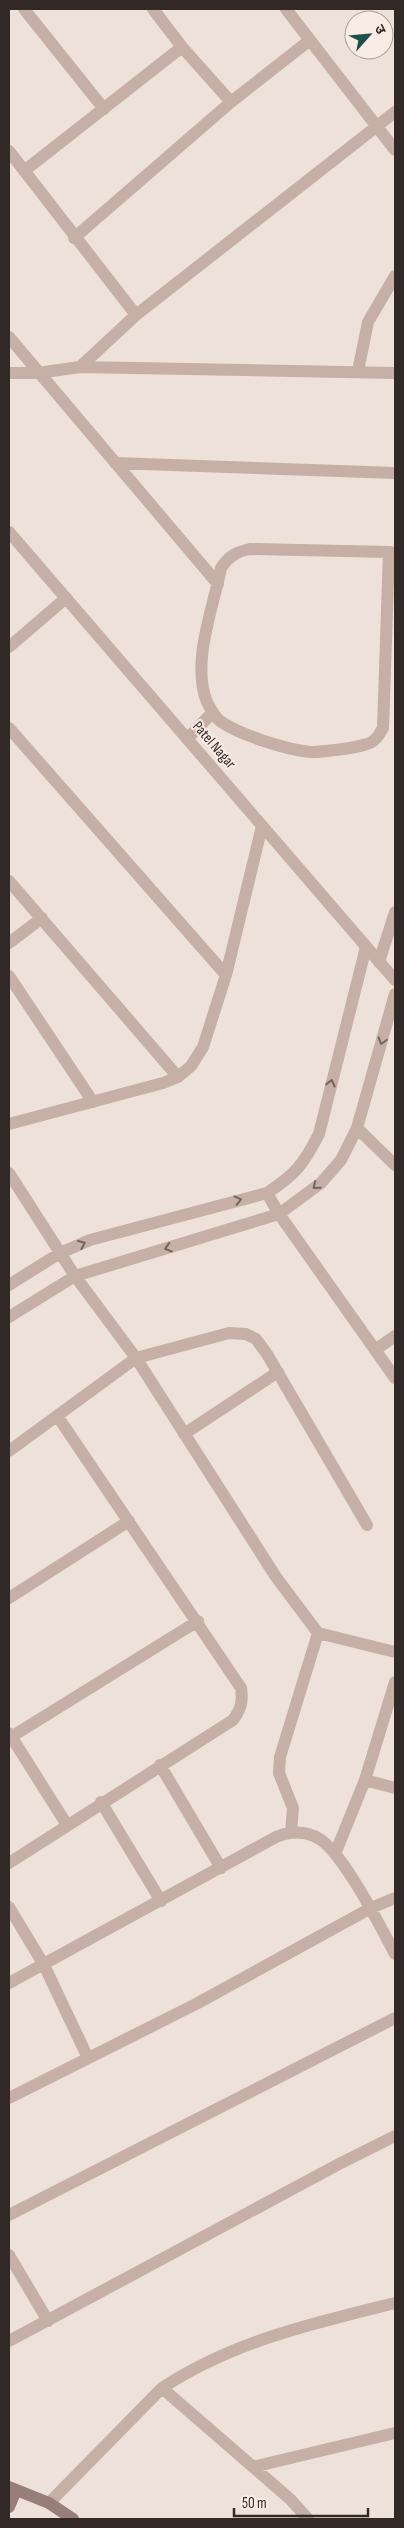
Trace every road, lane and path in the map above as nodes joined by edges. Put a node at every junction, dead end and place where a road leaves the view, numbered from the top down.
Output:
1 (24, 9) edge
2 (153, 9) edge
3 (286, 9) edge
4 (310, 40) junction
5 (182, 47) junction
6 (231, 102) junction
7 (104, 109) junction
8 (395, 112) edge
9 (376, 127) junction
10 (395, 150) edge
11 (9, 151) edge
12 (24, 171) junction
13 (74, 238) junction
14 (395, 276) edge
15 (136, 315) junction
16 (9, 337) edge
17 (80, 367) junction
18 (358, 371) junction
19 (9, 373) edge
20 (38, 373) junction
21 (395, 373) edge
22 (115, 463) junction
23 (395, 473) edge
24 (9, 532) edge
25 (392, 552) edge
26 (218, 584) junction
27 (66, 598) junction
28 (391, 618) edge
29 (9, 646) edge
30 (390, 704) edge
31 (214, 712) junction
32 (9, 728) edge
33 (187, 739) junction
34 (262, 826) junction
35 (9, 881) edge
36 (395, 912) edge
37 (42, 918) junction
38 (9, 943) edge
39 (366, 947) junction
40 (379, 962) junction
41 (226, 975) junction
42 (9, 976) edge
43 (395, 980) edge
44 (395, 994) edge
45 (178, 1078) junction
46 (93, 1102) junction
47 (9, 1124) edge
48 (357, 1128) junction
49 (395, 1165) edge
50 (9, 1173) edge
51 (267, 1193) junction
52 (279, 1214) junction
53 (60, 1253) junction
54 (75, 1276) junction
55 (9, 1285) edge
56 (9, 1317) edge
57 (395, 1336) edge
58 (375, 1350) junction
59 (136, 1358) junction
60 (278, 1372) junction
61 (395, 1378) edge
62 (58, 1417) junction
63 (184, 1434) junction
64 (9, 1451) edge
65 (129, 1521) junction
66 (367, 1525) dead end
67 (9, 1598) edge
68 (198, 1621) junction
69 (318, 1633) junction
70 (395, 1652) edge
71 (395, 1682) edge
72 (10, 1735) edge
73 (160, 1765) junction
74 (365, 1780) junction
75 (395, 1788) edge
76 (101, 1802) junction
77 (67, 1825) junction
78 (291, 1832) junction
79 (335, 1854) junction
80 (9, 1863) edge
81 (221, 1868) junction
82 (395, 1898) edge
83 (161, 1901) junction
84 (9, 1907) edge
85 (371, 1908) junction
86 (395, 1954) edge
87 (44, 1965) junction
88 (9, 1983) edge
89 (395, 2018) edge
90 (88, 2058) junction
91 (9, 2098) edge
92 (395, 2136) edge
93 (9, 2215) edge
94 (9, 2255) edge
95 (395, 2303) edge
96 (48, 2321) junction
97 (9, 2341) edge
98 (162, 2388) junction
99 (395, 2433) edge
100 (253, 2467) junction
101 (12, 2488) edge
102 (49, 2503) junction
103 (9, 2508) edge
104 (72, 2519) edge
105 (308, 2519) edge

1 - 7 street
2 - 5 street
3 - 4 street
4 - 6 street
4 - 9 street
5 - 6 street
5 - 7 street
6 - 13 street
7 - 12 street
8 - 9 street
9 - 10 street
9 - 15 street
11 - 12 street
12 - 13 street
13 - 15 street
14 - 18 street
15 - 17 street
16 - 20 street
17 - 18 street
17 - 20 street
18 - 21 street
19 - 20 street
20 - 22 street
22 - 23 street
22 - 26 street
24 - 27 street, Patel Nagar
25 - 26 street
25 - 28 street
26 - 31 street
27 - 29 street
27 - 33 street, Patel Nagar
28 - 30 street
30 - 31 street
31 - 33 street
32 - 41 street
33 - 34 street, Patel Nagar
34 - 39 street, Patel Nagar
34 - 41 street
35 - 37 street
36 - 40 street
37 - 38 street
37 - 45 street
39 - 40 street, Patel Nagar
51 -> 39 street
40 - 43 street, Patel Nagar
41 - 45 street
42 - 46 street
44 -> 48 street
45 - 46 street
46 - 47 street
48 - 49 street
48 -> 52 street
50 - 53 street
51 - 52 street
53 -> 51 street
52 -> 54 street
52 - 58 street
53 - 54 street
53 - 55 street
54 - 56 street
54 - 59 street
57 - 58 street
58 - 61 street
59 - 60 street
59 - 62 street
59 - 63 street
60 - 63 street
60 - 66 street
62 - 64 street
62 - 65 street
63 - 69 street
65 - 67 street
65 - 68 street
68 - 72 street
68 - 73 street
69 - 70 street
69 - 78 street
71 - 74 street
72 - 77 street
73 - 76 street
73 - 81 street
74 - 75 street
74 - 79 street
76 - 77 street
76 - 83 street
77 - 80 street
78 - 79 street
78 - 81 street
79 - 85 street
81 - 83 street
82 - 85 street
83 - 87 street
84 - 87 street
85 - 86 street
85 - 90 street
87 - 88 street
87 - 90 street
89 - 93 street
90 - 91 street
92 - 96 street
94 - 96 street
95 - 98 street
96 - 97 street
98 - 100 street
98 - 102 street
99 - 100 street
100 - 105 street
101 - 102 main road
101 - 103 main road
102 - 104 main road

